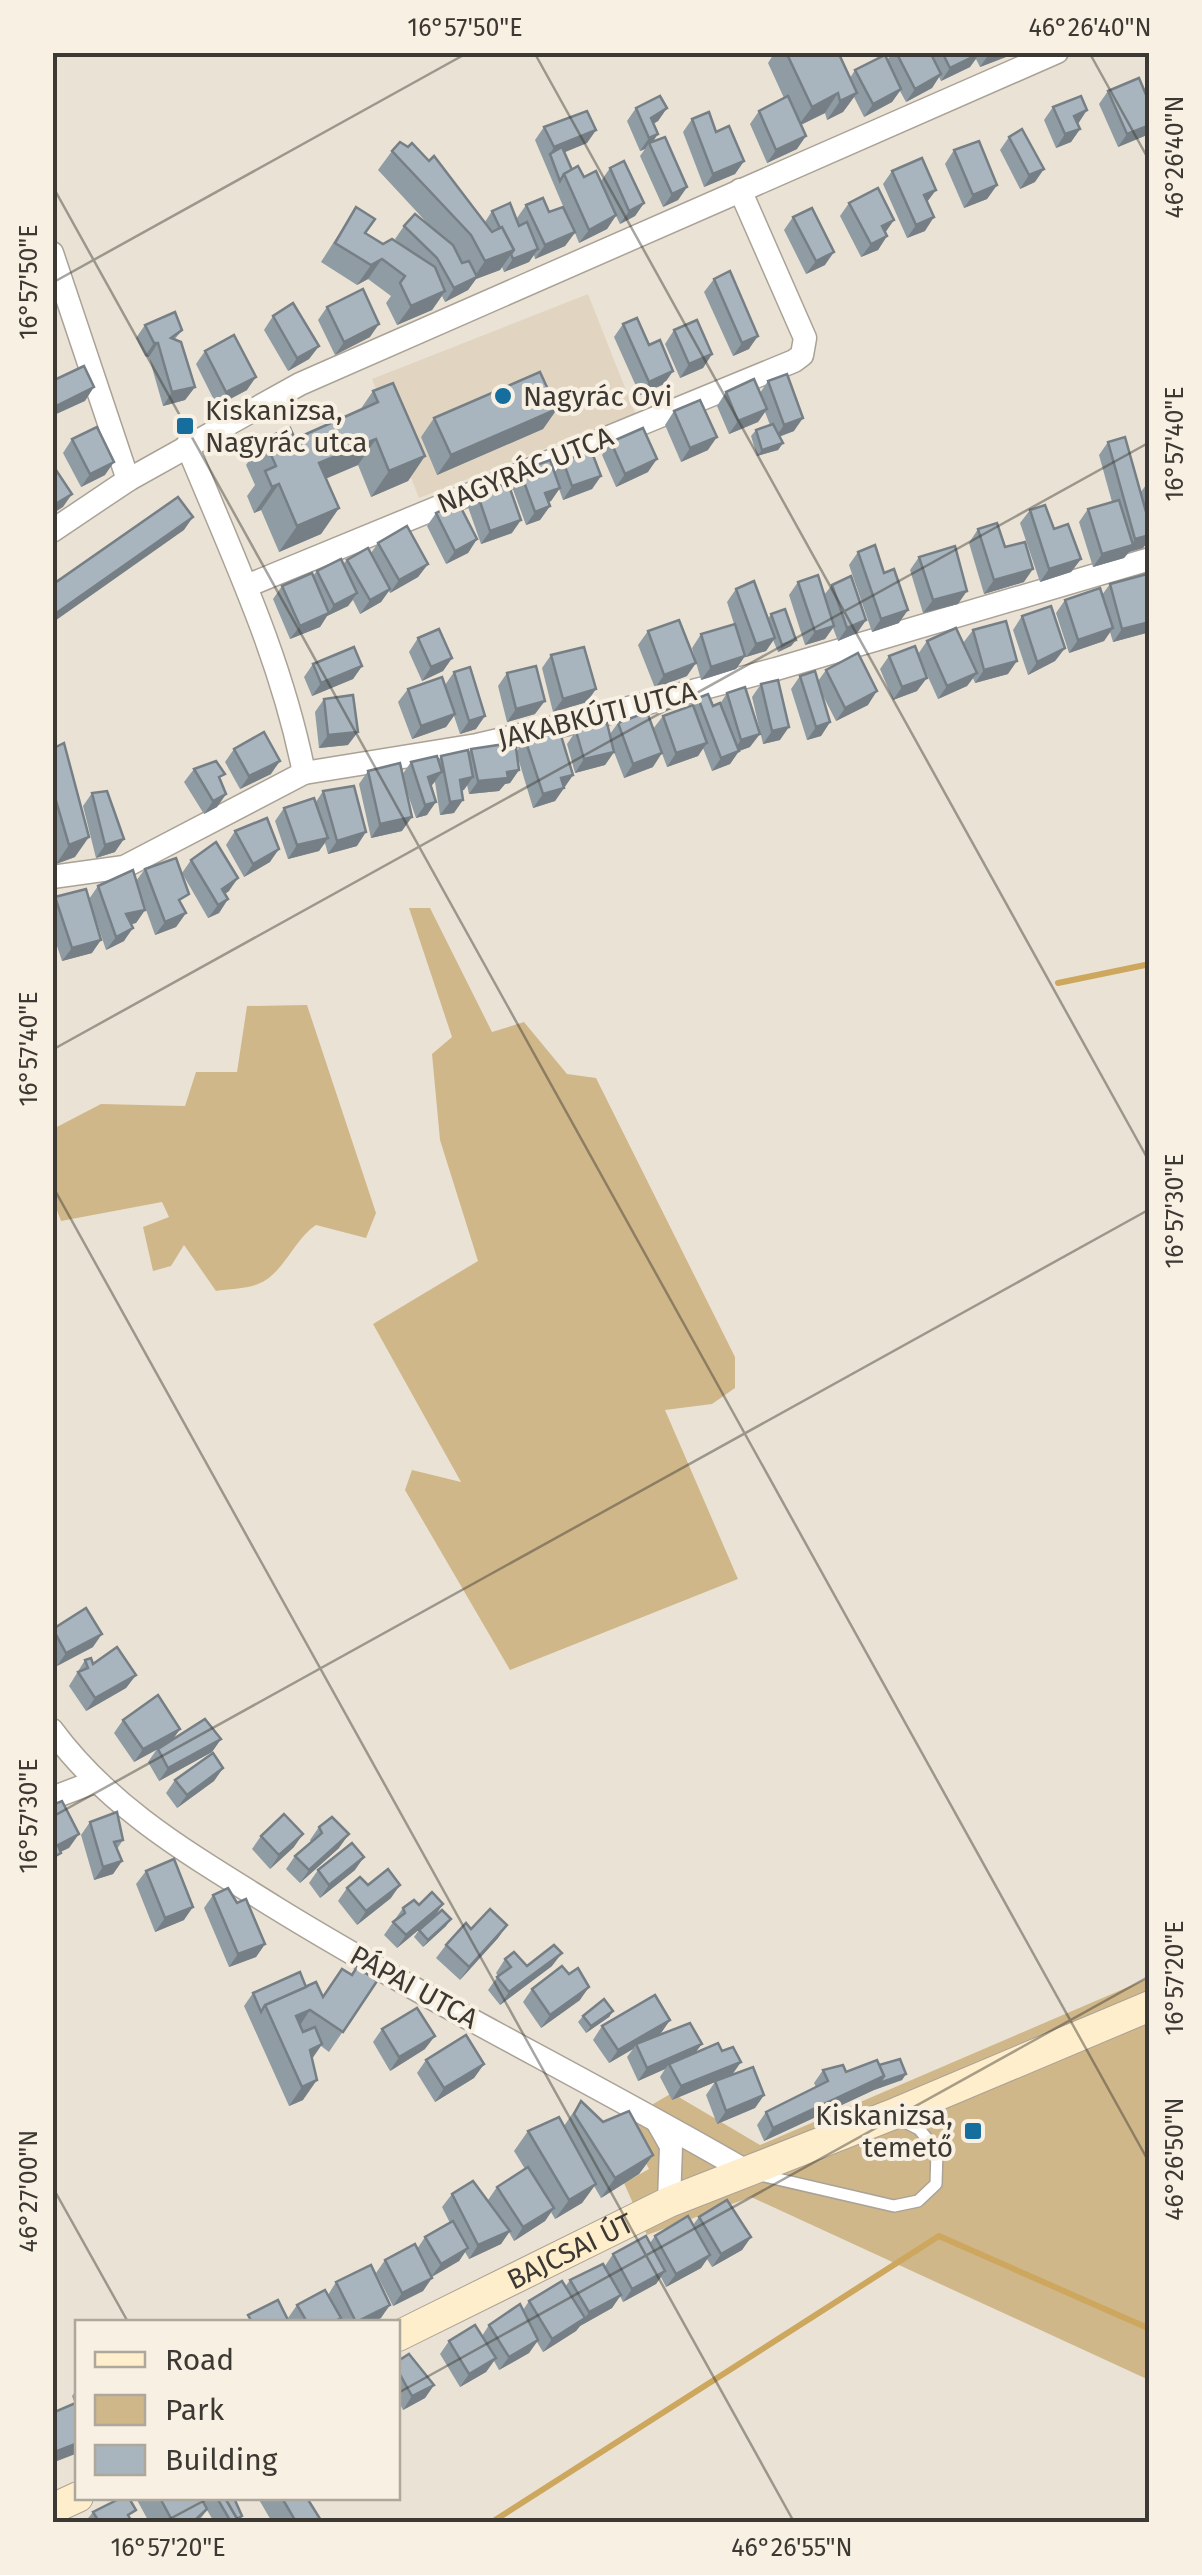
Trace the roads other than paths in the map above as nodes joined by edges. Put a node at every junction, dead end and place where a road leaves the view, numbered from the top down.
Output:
1 (1057, 52) edge
2 (740, 190) junction
3 (52, 253) edge
4 (187, 445) junction
5 (128, 480) junction
6 (52, 531) edge
7 (1150, 560) edge
8 (249, 586) junction
9 (304, 773) junction
10 (52, 877) edge
11 (52, 1730) edge
12 (94, 1782) junction
13 (52, 1798) edge
14 (1150, 2006) edge
15 (891, 2115) junction
16 (652, 2117) junction
17 (746, 2172) junction
18 (669, 2202) junction
19 (400, 2335) edge
20 (75, 2498) edge
21 (52, 2509) edge

1 - 2 street
2 - 4 street
2 - 8 street, NAGYRÁC UTCA
3 - 5 street
4 - 5 street
4 - 8 street
5 - 6 street
7 - 9 street, JAKABKÚTI UTCA
8 - 9 street
9 - 10 street, JAKABKÚTI UTCA
11 - 12 street, PÁPAI UTCA
12 - 13 street
12 - 16 street, PÁPAI UTCA
14 - 15 main road, BAJCSAI ÚT
15 - 17 main road, BAJCSAI ÚT
15 - 17 lane
16 - 17 street, PÁPAI UTCA
16 - 18 street
17 - 18 main road, BAJCSAI ÚT
18 - 19 main road, BAJCSAI ÚT
20 - 21 main road

